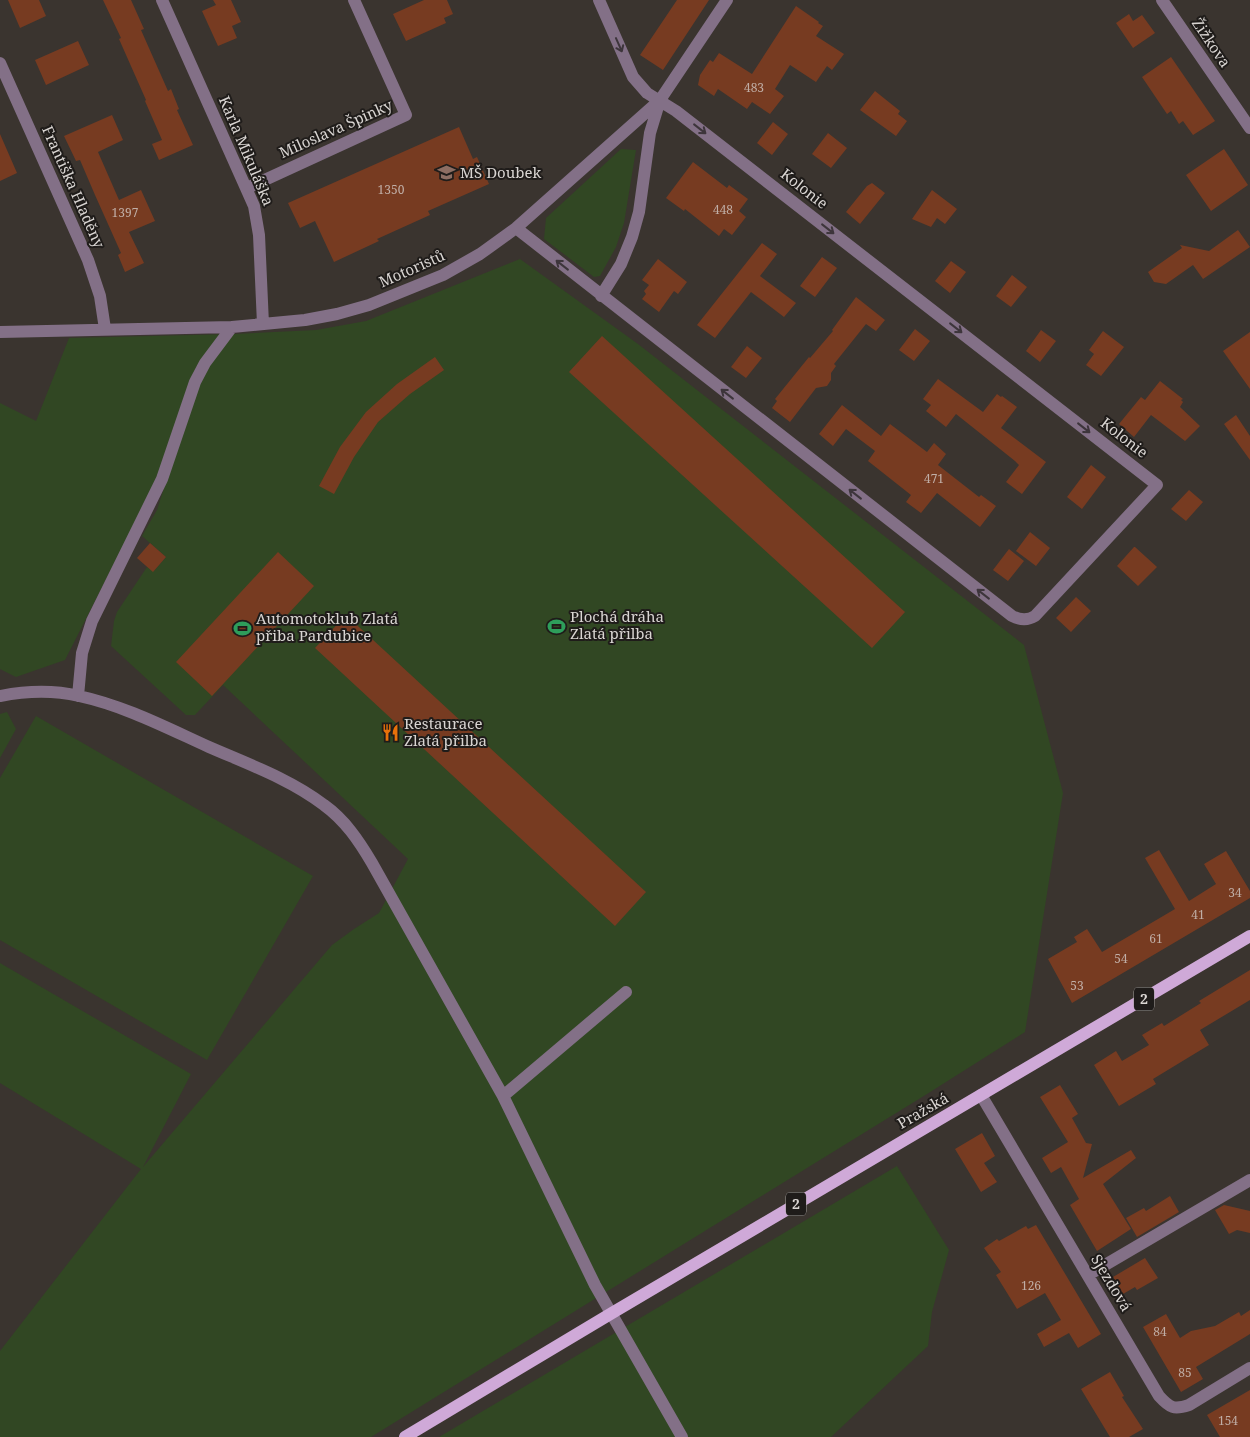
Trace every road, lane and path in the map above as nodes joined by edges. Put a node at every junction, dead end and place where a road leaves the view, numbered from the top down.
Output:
1 (162, 0) edge
2 (354, 0) edge
3 (599, 0) edge
4 (727, 0) edge
5 (1162, 0) edge
6 (0, 63) edge
7 (660, 100) junction
8 (1250, 128) edge
9 (246, 188) junction
10 (516, 228) junction
11 (601, 296) junction
12 (263, 324) junction
13 (232, 326) junction
14 (105, 329) junction
15 (0, 332) edge
16 (0, 696) edge
17 (78, 696) junction
18 (1250, 936) edge
19 (626, 992) dead end
20 (980, 1095) junction
21 (503, 1096) junction
22 (1250, 1180) edge
23 (1088, 1275) junction
24 (612, 1313) junction
25 (1250, 1368) edge
26 (405, 1437) edge
27 (682, 1437) edge

1 - 9 street, Karla Mikuláška
2 - 9 street, Miloslava Špinky
3 -> 7 street
4 - 7 street, Motoristů
5 - 8 street, Žižkova
6 - 14 street, Františka Hladěny
7 - 10 street, Motoristů
7 - 11 street
7 -> 11 street, Kolonie
9 - 12 street, Karla Mikuláška
11 -> 10 street
10 - 12 street, Motoristů
12 - 13 street, Motoristů
13 - 14 street, Motoristů
13 - 17 street
14 - 15 street, Motoristů
16 - 17 street
17 - 21 street
18 - 20 main road, Pražská / 2
19 - 21 street
20 - 23 street, Sjezdová
20 - 24 main road, Pražská / 2
21 - 24 street
22 - 23 street
23 - 25 street, Sjezdová
24 - 26 main road, 2
24 - 27 street

